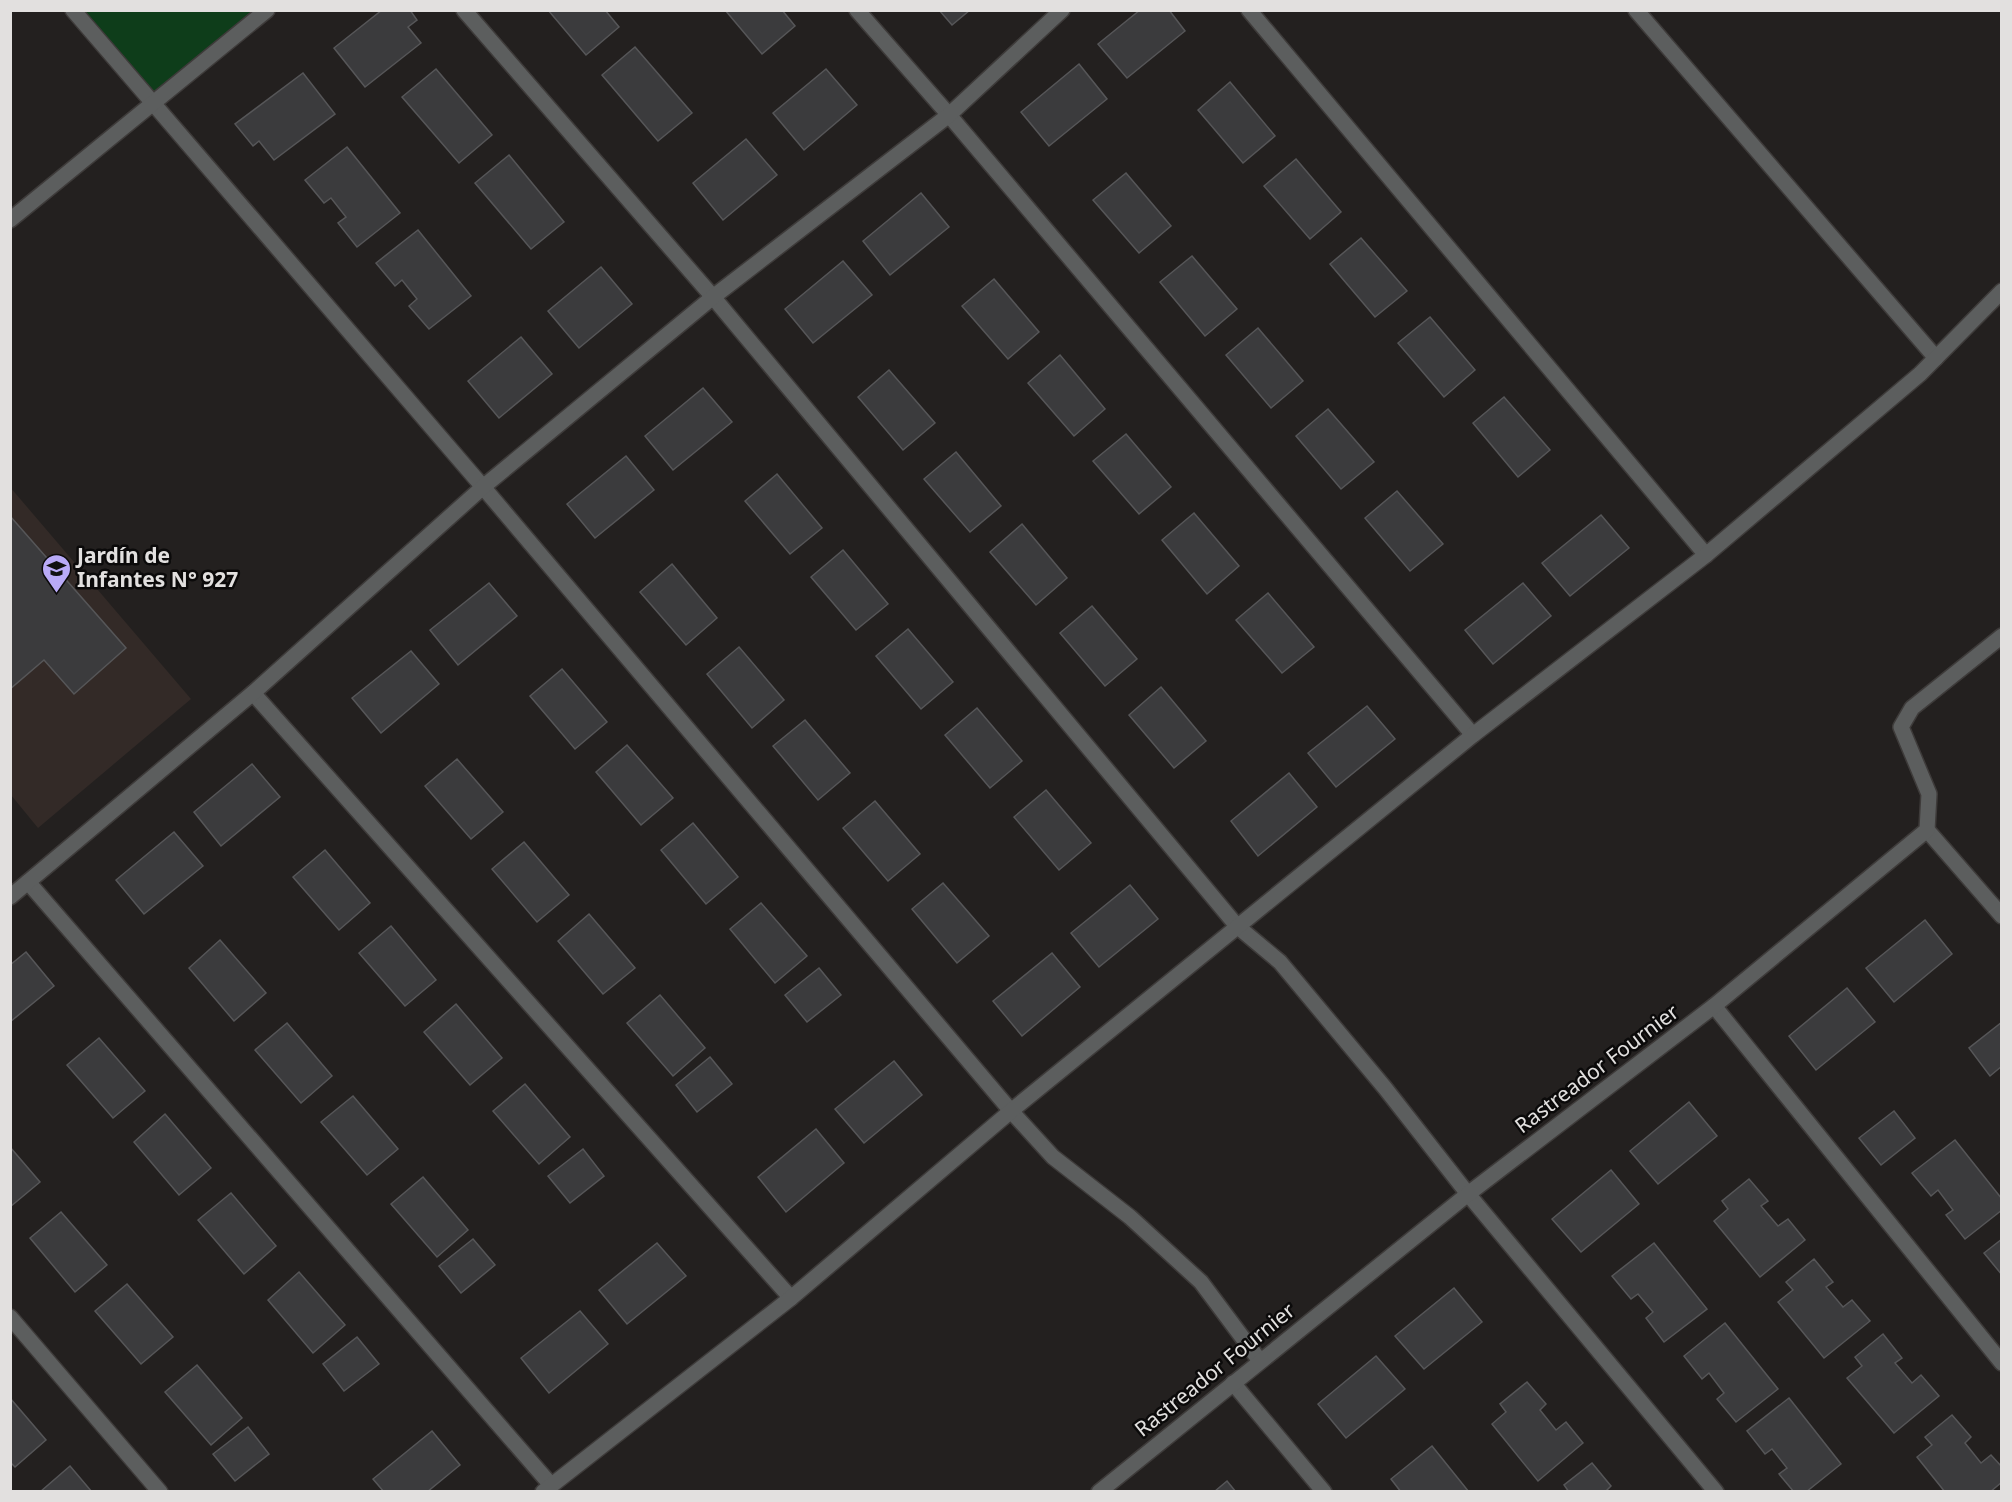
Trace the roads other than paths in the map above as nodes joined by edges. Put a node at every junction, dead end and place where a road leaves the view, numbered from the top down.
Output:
1 (73, 10) edge
2 (267, 10) edge
3 (464, 10) edge
4 (857, 10) edge
5 (1062, 10) edge
6 (1249, 10) edge
7 (1636, 10) edge
8 (153, 104) junction
9 (949, 115) junction
10 (10, 220) edge
11 (2001, 291) edge
12 (713, 297) junction
13 (1936, 358) junction
14 (483, 488) junction
15 (1706, 555) junction
16 (2001, 636) edge
17 (252, 693) junction
18 (1473, 735) junction
19 (1927, 830) junction
20 (28, 882) junction
21 (10, 897) edge
22 (2001, 916) edge
23 (1238, 926) junction
24 (1714, 1006) junction
25 (1011, 1111) junction
26 (1468, 1194) junction
27 (791, 1298) junction
28 (10, 1317) edge
29 (1260, 1361) junction
30 (2001, 1362) edge
31 (1233, 1383) junction
32 (547, 1488) edge
33 (160, 1491) edge
34 (1099, 1491) edge
35 (1324, 1491) edge
36 (1716, 1491) edge

1 - 8 street
2 - 8 street
3 - 12 street
4 - 9 street
5 - 9 street
6 - 15 street
7 - 13 street
8 - 10 street
8 - 14 street
9 - 12 street
9 - 18 street
11 - 13 street
12 - 14 street
12 - 23 street
13 - 15 street
14 - 17 street
14 - 25 street
15 - 18 street
16 - 19 street
17 - 20 street
17 - 27 street
18 - 23 street
19 - 22 street
19 - 24 street, Rastreador Fournier
20 - 21 street
20 - 32 street
23 - 25 street
23 - 26 street
24 - 26 street, Rastreador Fournier
24 - 30 street
25 - 27 street
25 - 29 street
26 - 29 street, Rastreador Fournier
26 - 36 street
27 - 32 street
28 - 33 street
29 - 31 street, Rastreador Fournier
31 - 34 street, Rastreador Fournier
31 - 35 street

